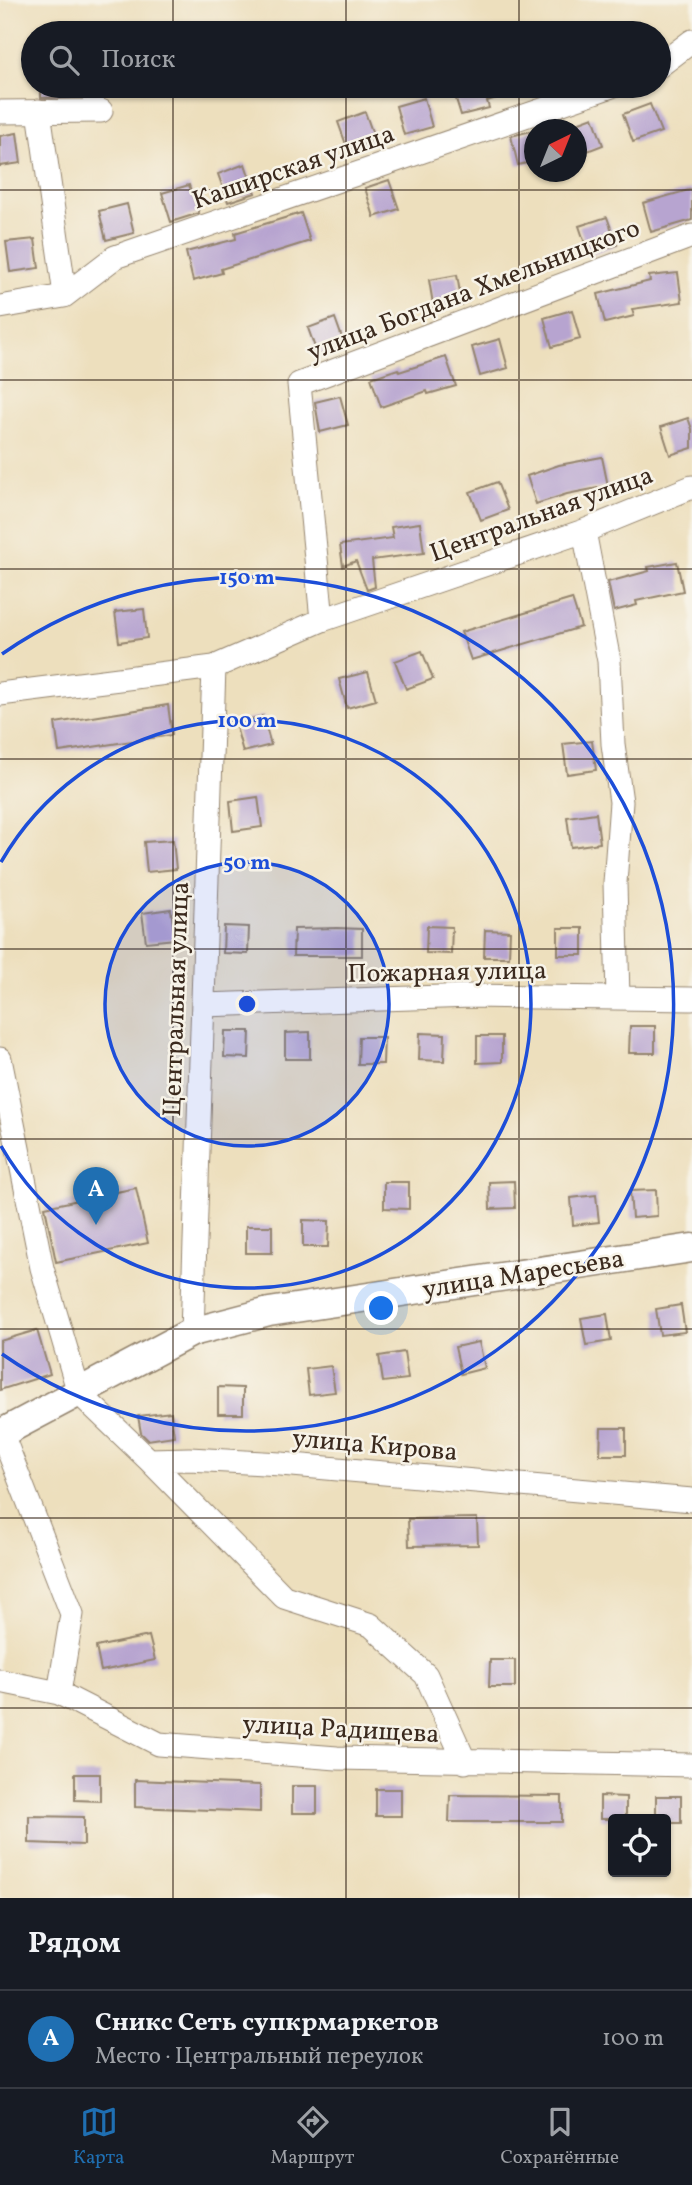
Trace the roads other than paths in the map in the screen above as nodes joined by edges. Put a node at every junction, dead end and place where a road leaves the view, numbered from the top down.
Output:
1 (692, 41) edge
2 (671, 57) edge
3 (577, 98) edge
4 (39, 111) junction
5 (101, 111) dead end
6 (0, 112) edge
7 (692, 236) edge
8 (65, 295) junction
9 (0, 307) edge
10 (692, 487) edge
11 (584, 531) junction
12 (322, 620) junction
13 (214, 667) junction
14 (0, 694) edge
15 (618, 998) junction
16 (692, 999) edge
17 (203, 1005) junction
18 (0, 1059) edge
19 (692, 1248) edge
20 (192, 1332) junction
21 (79, 1393) junction
22 (1, 1434) edge
23 (149, 1460) junction
24 (692, 1500) edge
25 (0, 1681) edge
26 (59, 1693) junction
27 (465, 1762) junction
28 (692, 1765) edge

1 - 2 street
3 - 8 street, Каширская улица
4 - 5 street
4 - 6 street
4 - 8 street
7 - 12 street, улица Богдана Хмельницкого
8 - 9 street, Каширская улица
10 - 11 street, Центральная улица
11 - 12 street, Центральная улица
11 - 15 street
12 - 13 street, Центральная улица
13 - 14 street, Центральная улица
13 - 17 street, Центральная улица
15 - 16 street, Пожарная улица
15 - 17 street, Пожарная улица
17 - 20 street, Центральная улица
18 - 21 street
19 - 20 street, улица Маресьева
20 - 21 street, улица Маресьева
21 - 22 street, улица Маресьева
21 - 23 street
22 - 26 street
23 - 24 street, улица Кирова
23 - 27 street
25 - 26 street, улица Радищева
26 - 27 street, улица Радищева
27 - 28 street, улица Радищева

